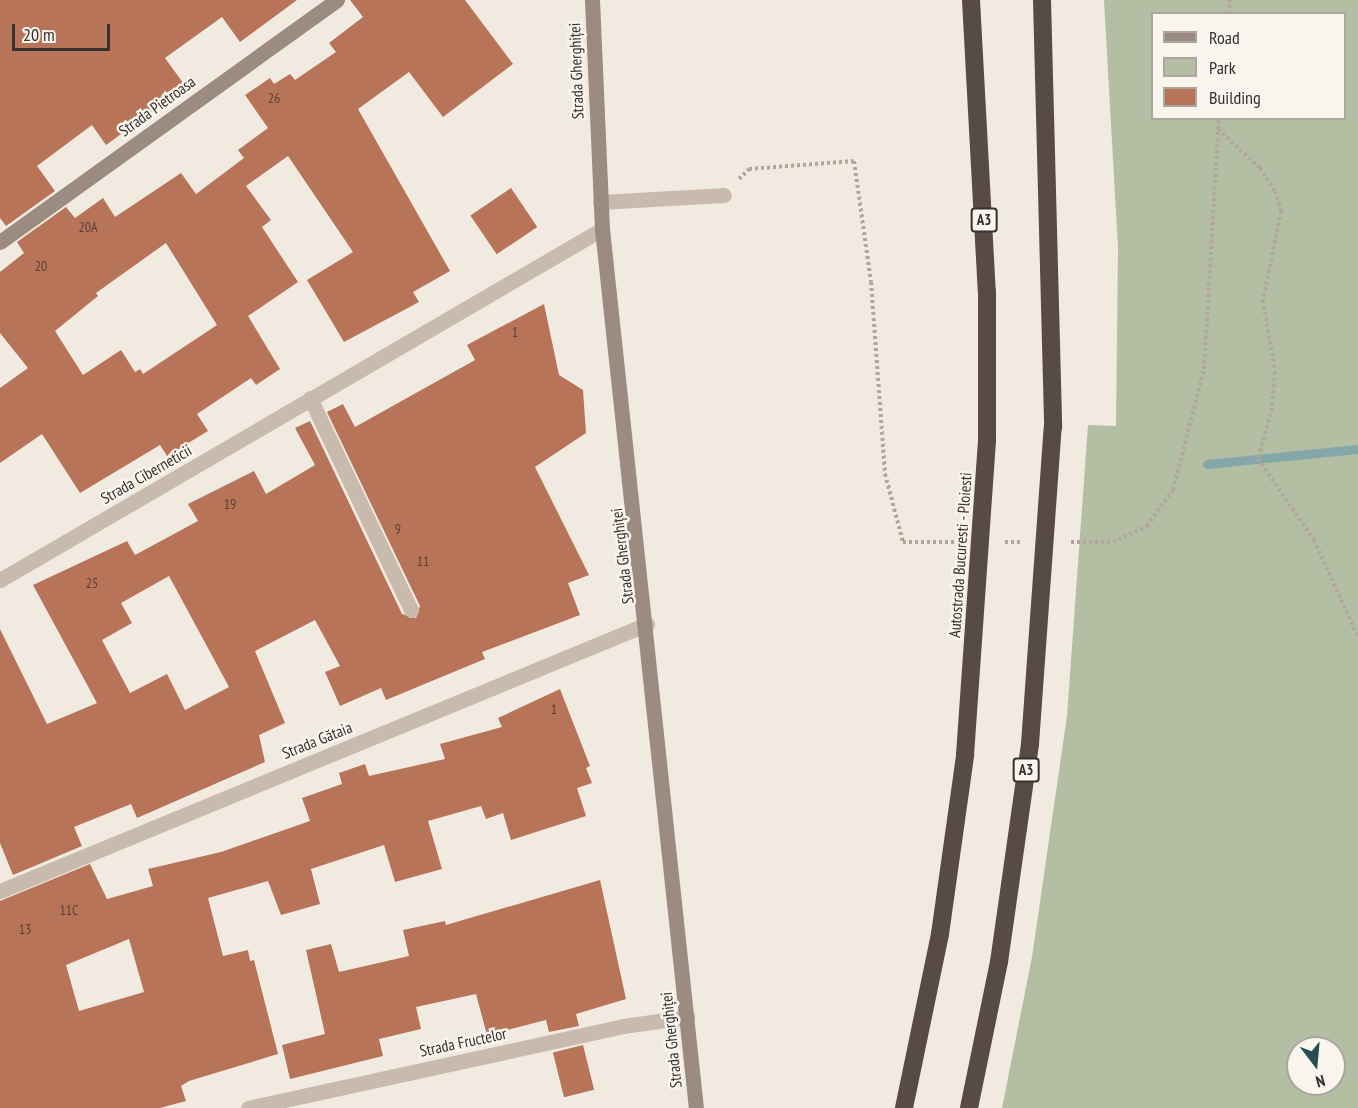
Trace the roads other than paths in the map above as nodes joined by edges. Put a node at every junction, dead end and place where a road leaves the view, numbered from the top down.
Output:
1 (337, 0) edge
2 (592, 0) edge
3 (971, 0) edge
4 (1042, 0) edge
5 (724, 195) road end
6 (600, 201) junction
7 (602, 229) junction
8 (0, 243) edge
9 (310, 398) junction
10 (0, 580) edge
11 (411, 610) dead end
12 (647, 624) junction
13 (0, 891) edge
14 (687, 1017) junction
15 (248, 1108) edge
16 (696, 1108) edge
17 (904, 1108) edge
18 (969, 1108) edge

1 - 8 street, Strada Pietroasa
2 - 6 street, Strada Gherghiței
3 - 17 highway, Autostrada Bucuresti - Ploiesti / A3, bridge
4 - 18 highway, A3, bridge
5 - 6 street
6 - 7 street, Strada Gherghiței
7 - 9 street, Strada Ciberneticii
7 - 12 street, Strada Gherghiței
9 - 10 street, Strada Ciberneticii
9 - 11 street
12 - 13 street, Strada Gătaia
12 - 14 street, Strada Gherghiței
14 - 15 street, Strada Fructelor
14 - 16 street, Strada Gherghiței

